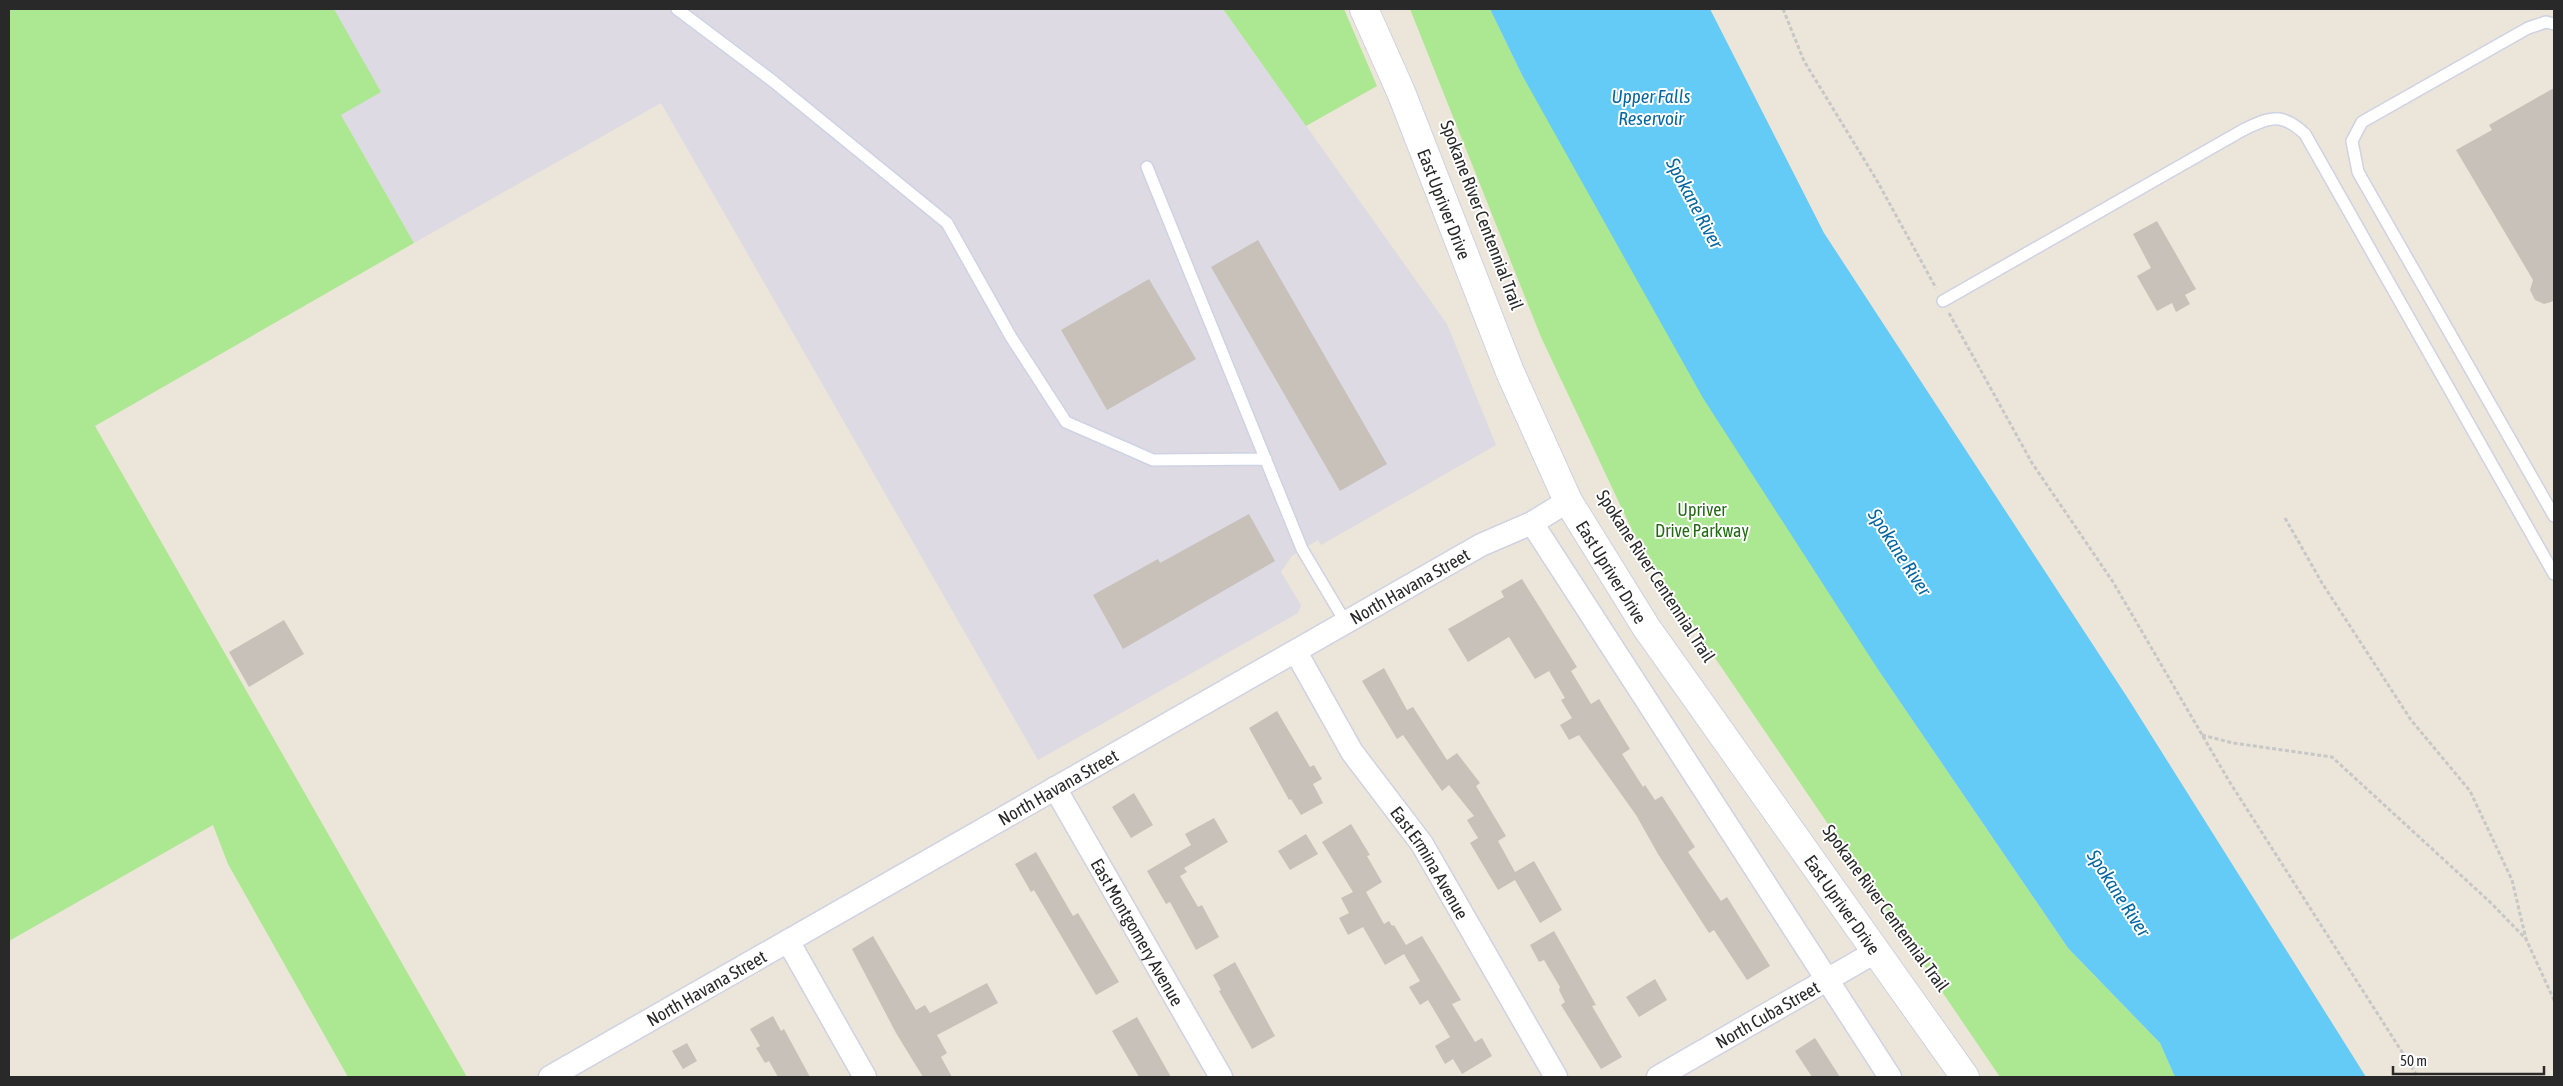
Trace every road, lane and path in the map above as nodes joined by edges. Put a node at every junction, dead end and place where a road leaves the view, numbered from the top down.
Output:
1 (677, 9) edge
2 (1364, 9) edge
3 (1783, 9) edge
4 (2554, 24) edge
5 (1147, 167) dead end
6 (1943, 301) junction
7 (1266, 459) junction
8 (1568, 501) junction
9 (2553, 512) edge
10 (2285, 518) dead end
11 (1532, 523) junction
12 (2554, 574) edge
13 (1346, 623) junction
14 (1296, 652) junction
15 (2202, 735) junction
16 (1054, 788) junction
17 (2526, 938) junction
18 (788, 941) junction
19 (1877, 952) junction
20 (1826, 981) junction
21 (2554, 1000) edge
22 (550, 1077) edge
23 (865, 1077) edge
24 (1221, 1077) edge
25 (1556, 1077) edge
26 (1658, 1077) edge
27 (1890, 1077) edge
28 (1965, 1077) edge
29 (2418, 1077) edge

1 - 7 lane
2 - 8 street, East Upriver Drive
3 - 6 path
4 - 9 lane
5 - 7 lane
6 - 12 lane
6 - 15 path
7 - 13 lane
8 - 11 street, North Havana Street
8 - 19 street, East Upriver Drive
10 - 17 path
11 - 13 street, North Havana Street
11 - 20 street
13 - 14 street, North Havana Street
14 - 16 street, North Havana Street
14 - 25 street, East Ermina Avenue
15 - 17 path
15 - 29 path
16 - 18 street, North Havana Street
16 - 24 street, East Montgomery Avenue
17 - 21 path
18 - 22 street, North Havana Street
18 - 23 street
19 - 20 street, North Cuba Street
19 - 28 street, East Upriver Drive
20 - 26 street, North Cuba Street
20 - 27 street

